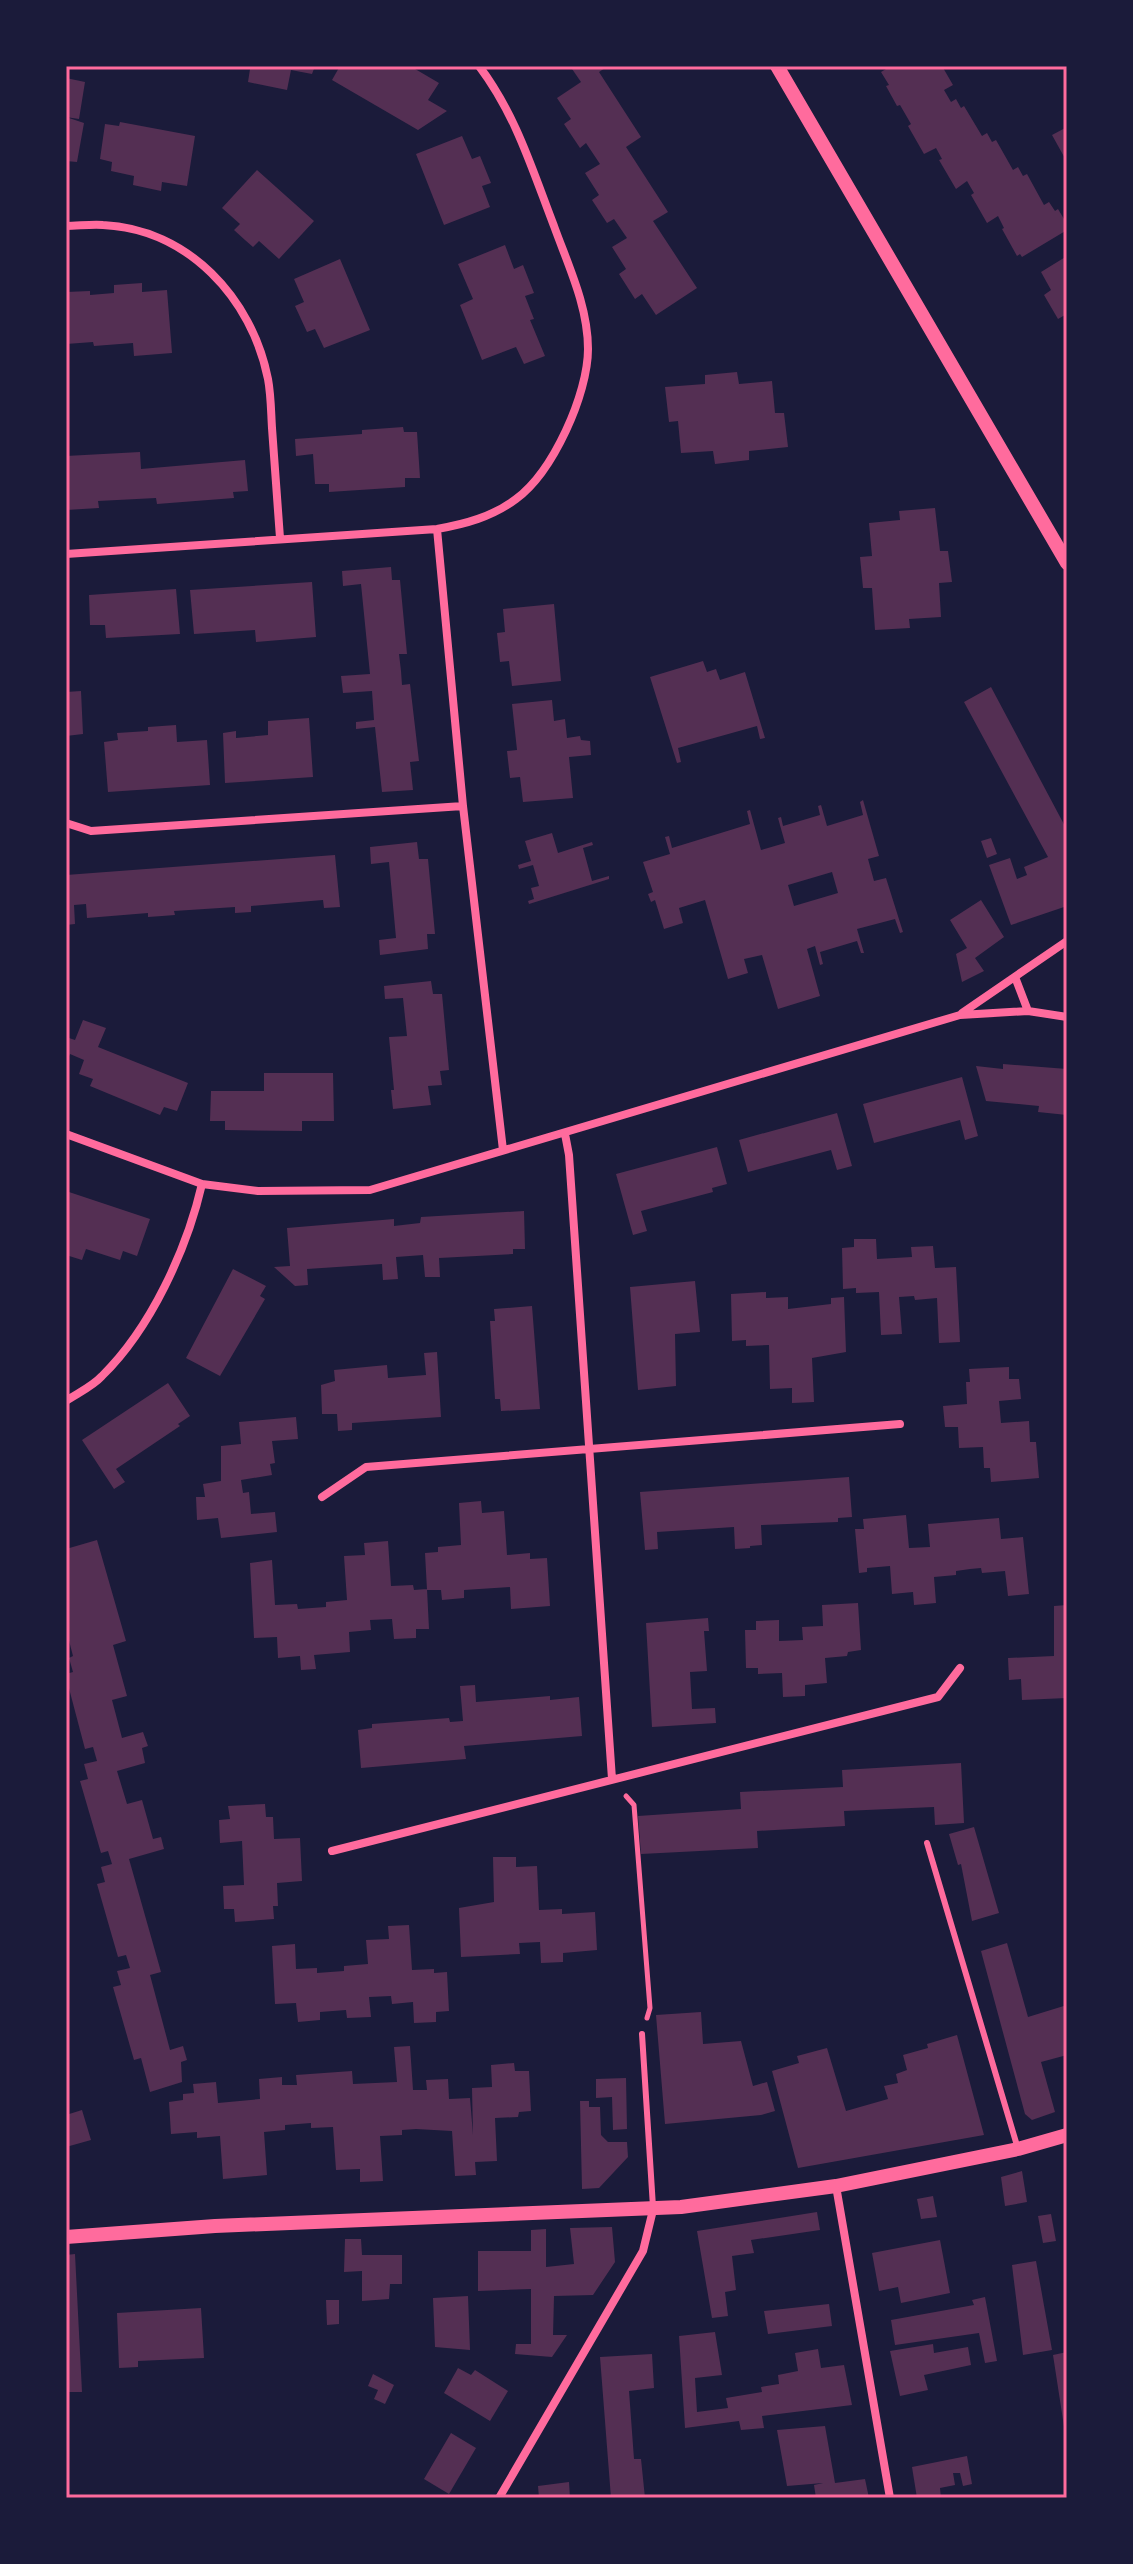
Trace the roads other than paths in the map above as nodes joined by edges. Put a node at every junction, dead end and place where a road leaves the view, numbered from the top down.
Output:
1 (479, 66) edge
2 (777, 66) edge
3 (66, 226) edge
4 (437, 529) junction
5 (280, 538) junction
6 (66, 554) edge
7 (1067, 563) edge
8 (463, 806) junction
9 (66, 823) edge
10 (1067, 941) edge
11 (1015, 977) junction
12 (1028, 1011) junction
13 (960, 1015) junction
14 (1067, 1017) edge
15 (66, 1134) edge
16 (565, 1134) junction
17 (503, 1150) junction
18 (202, 1184) junction
19 (66, 1401) edge
20 (900, 1424) dead end
21 (588, 1448) junction
22 (322, 1497) dead end
23 (960, 1668) dead end
24 (612, 1779) junction
25 (927, 1843) dead end
26 (332, 1851) dead end
27 (642, 2034) road end
28 (1067, 2135) edge
29 (1018, 2149) junction
30 (836, 2186) junction
31 (653, 2210) junction
32 (66, 2237) edge
33 (499, 2498) edge
34 (890, 2498) edge

1 - 4 street
2 - 7 street
3 - 5 street
4 - 5 street
4 - 8 street
5 - 6 street
8 - 9 street
8 - 17 street
10 - 11 street
11 - 12 street
11 - 13 street
12 - 13 street
12 - 14 street
13 - 16 street
15 - 18 street
16 - 17 street
16 - 21 street
17 - 18 street
18 - 19 street
20 - 21 street
21 - 22 street
21 - 24 street
23 - 24 street
24 - 26 street
25 - 29 lane
27 - 31 lane
28 - 29 street
29 - 30 street
30 - 31 street
30 - 34 street
31 - 32 street
31 - 33 street

